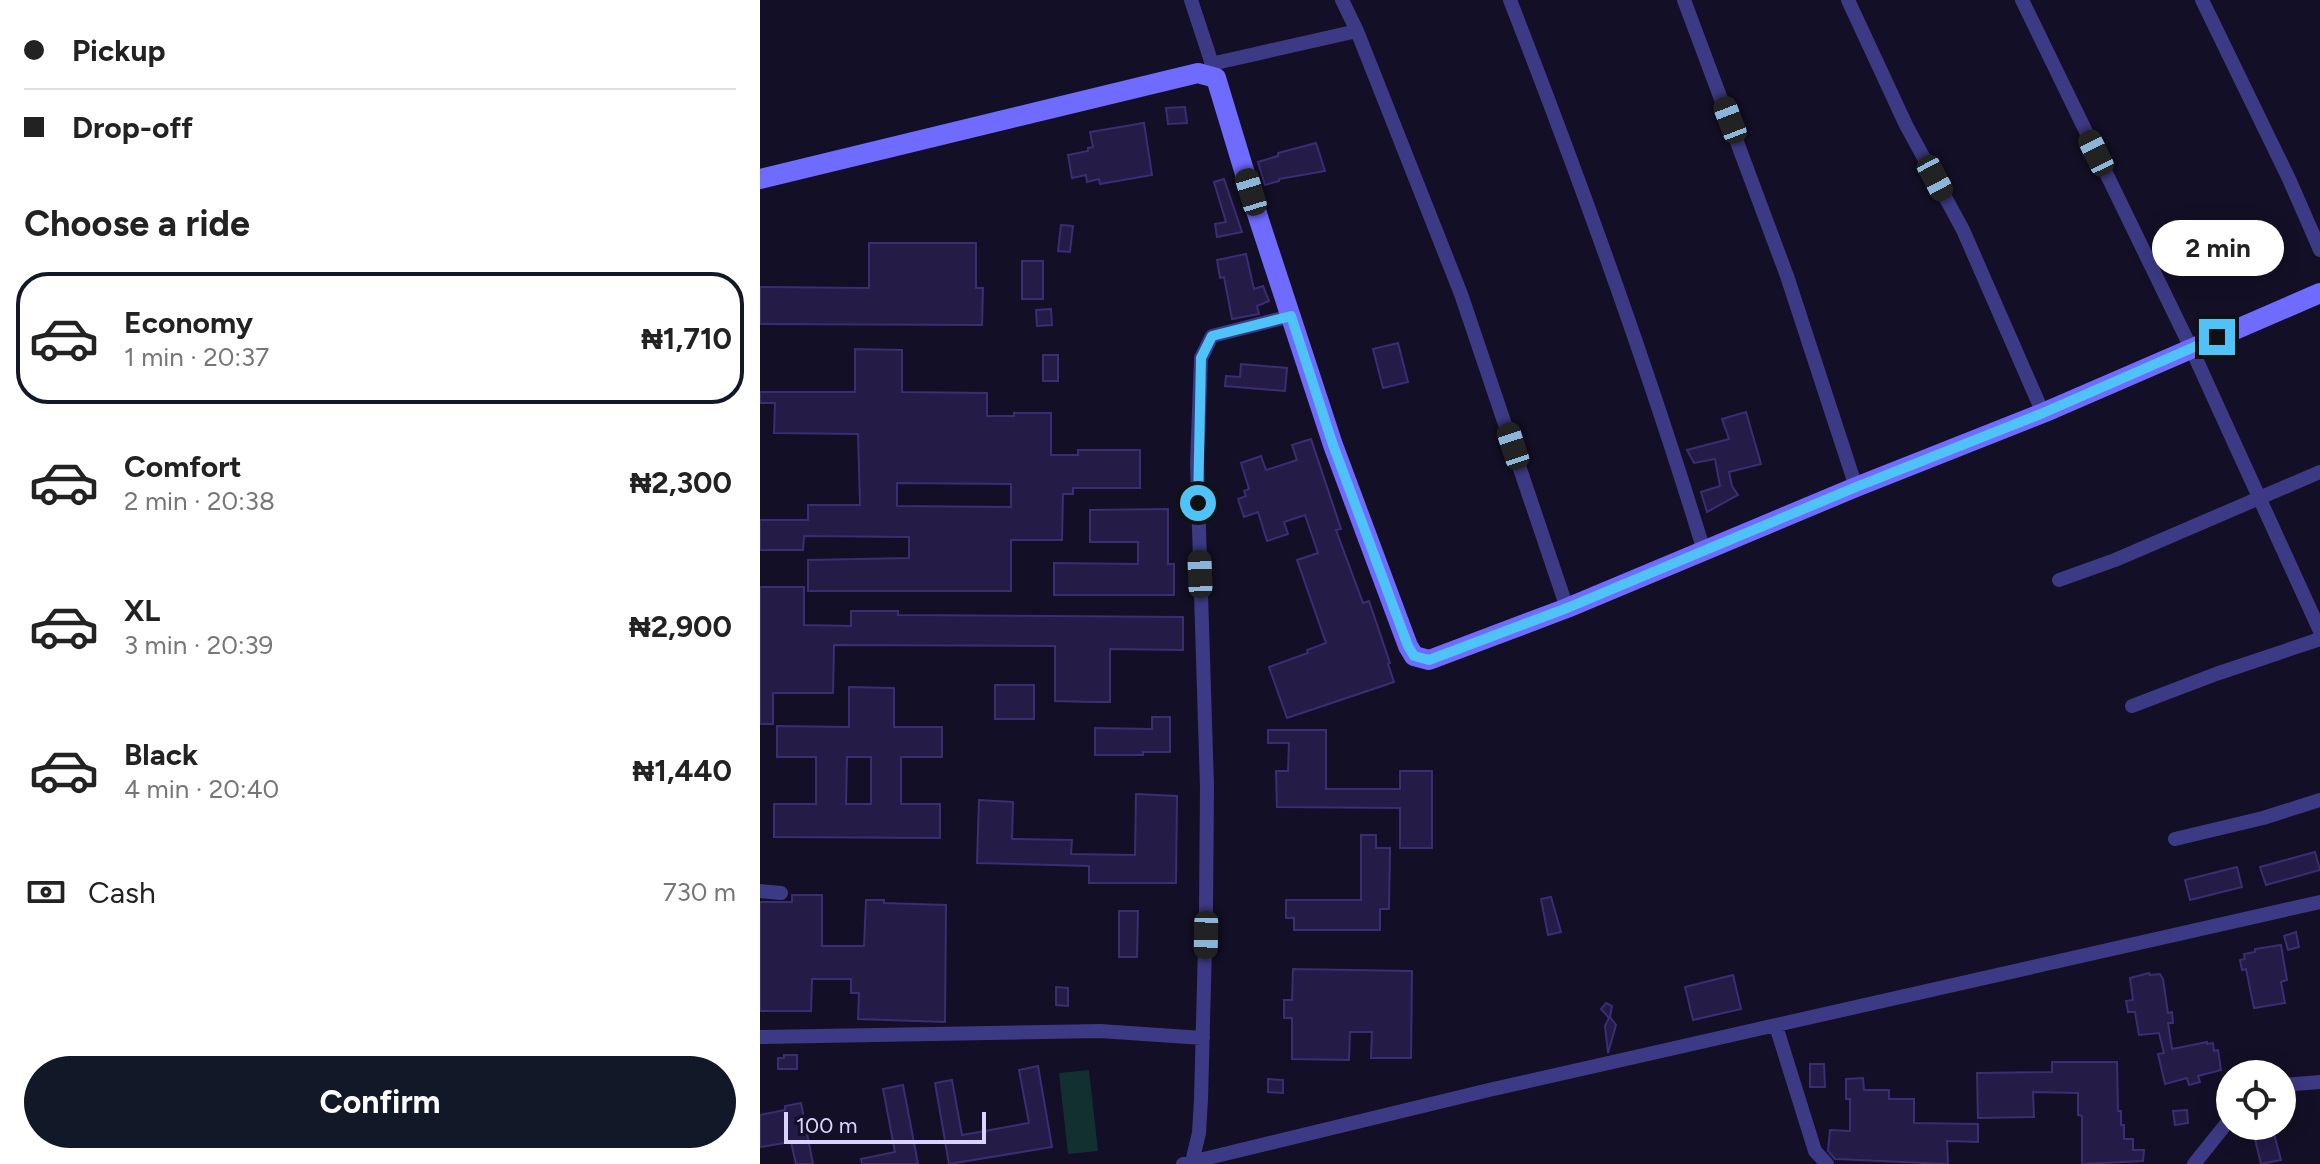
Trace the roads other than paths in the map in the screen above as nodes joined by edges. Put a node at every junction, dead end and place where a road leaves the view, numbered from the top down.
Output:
1 (1191, 0) edge
2 (1342, 0) edge
3 (1510, 0) edge
4 (1684, 0) edge
5 (1848, 0) edge
6 (2022, 0) edge
7 (2202, 0) edge
8 (1357, 31) junction
9 (1214, 71) junction
10 (760, 179) edge
11 (2320, 250) edge
12 (2320, 293) edge
13 (1291, 316) junction
14 (2191, 348) junction
15 (2043, 413) junction
16 (2320, 472) edge
17 (1856, 487) junction
18 (2258, 500) junction
19 (1704, 551) junction
20 (2059, 580) dead end
21 (1567, 608) junction
22 (2320, 631) edge
23 (2320, 639) edge
24 (2132, 706) dead end
25 (2320, 800) edge
26 (2175, 839) dead end
27 (760, 891) edge
28 (781, 893) dead end
29 (2320, 902) edge
30 (1776, 1026) junction
31 (760, 1037) edge
32 (1203, 1038) junction
33 (2320, 1082) edge
34 (2296, 1084) edge
35 (2216, 1136) edge
36 (1817, 1158) edge
37 (1188, 1163) edge
38 (1827, 1164) edge
39 (2194, 1164) edge

1 - 9 street
2 - 8 street
3 - 19 street
4 - 17 street
5 - 15 street
6 - 14 street
7 - 11 street
8 - 9 street
8 - 21 street
9 - 10 main road
9 - 13 main road
12 - 14 main road
13 - 21 main road
13 - 32 street
14 - 15 main road
14 - 18 street
15 - 17 main road
16 - 18 street
17 - 19 main road
18 - 20 street
18 - 22 street
19 - 21 main road
23 - 24 street
25 - 26 street
27 - 28 street
29 - 30 street
30 - 36 street
30 - 37 street
31 - 32 street
32 - 37 street
33 - 34 street
35 - 39 street
36 - 38 street

